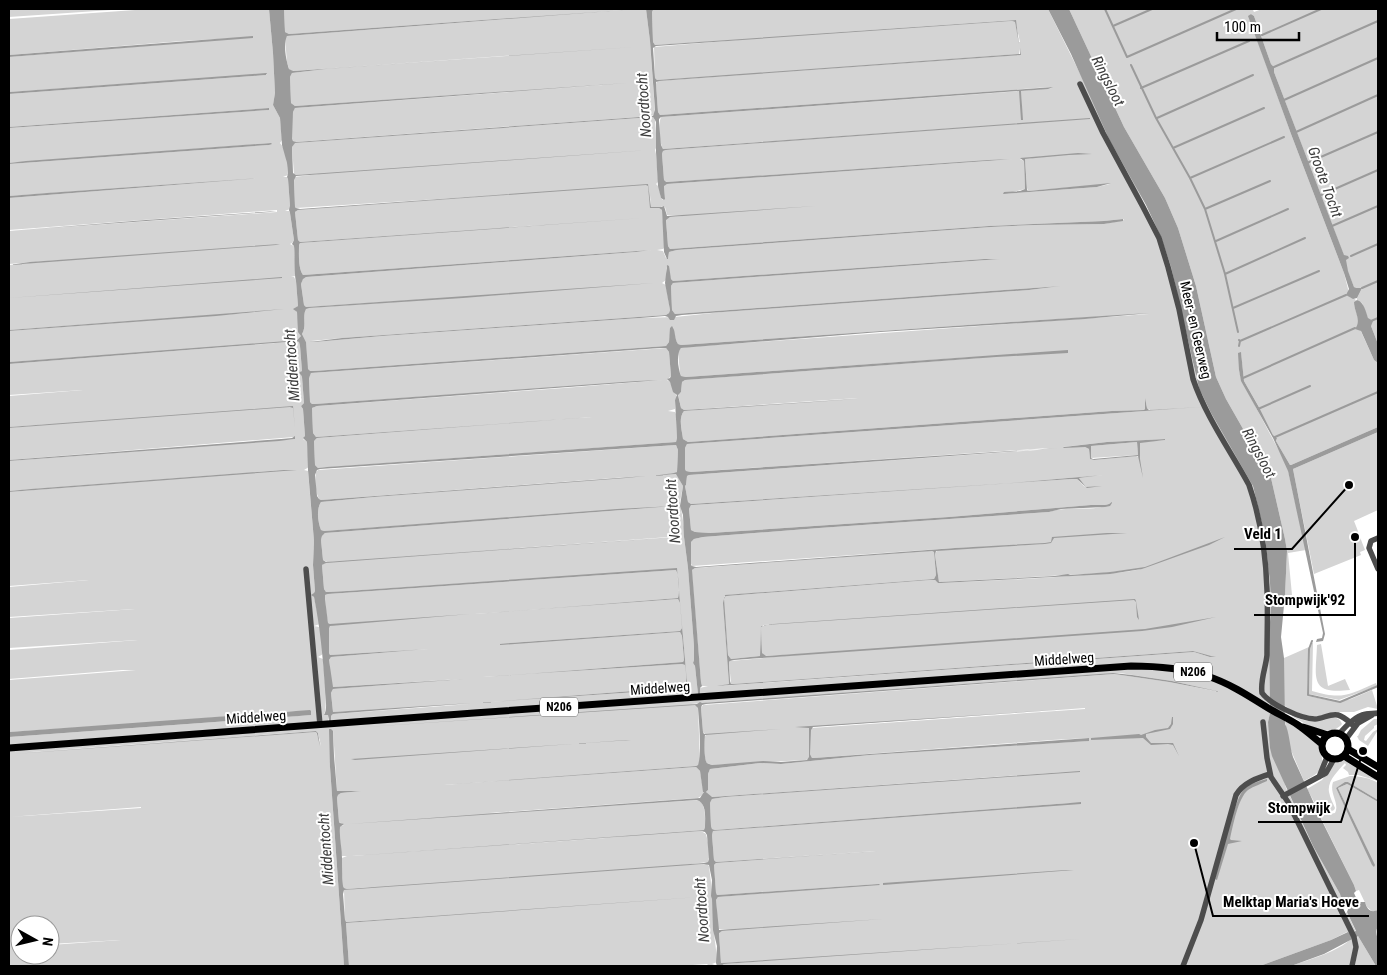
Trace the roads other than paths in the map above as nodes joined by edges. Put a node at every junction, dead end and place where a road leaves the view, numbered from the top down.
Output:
1 (1080, 84) dead end
2 (1378, 538) edge
3 (306, 569) dead end
4 (1378, 569) edge
5 (1377, 714) edge
6 (1263, 722) dead end
7 (1352, 724) junction
8 (320, 725) junction
9 (1300, 726) junction
10 (1339, 734) junction
11 (1328, 735) junction
12 (1346, 739) junction
13 (1322, 744) junction
14 (9, 748) edge
15 (1346, 753) junction
16 (1331, 758) junction
17 (1378, 767) edge
18 (1270, 774) junction
19 (1378, 777) edge
20 (1286, 795) junction
21 (1182, 966) edge
22 (1352, 966) edge

1 - 7 street, Meer- en Geerweg
2 - 4 street
3 - 8 street
5 - 7 street
6 - 18 street
7 - 10 street
7 - 12 street
8 - 9 main road, Middelweg / N206
8 - 14 main road, Middelweg / N206
9 - 11 main road, Middelweg / N206
9 - 13 main road, Middelweg / N206
10 - 11 main road, N206
10 - 12 main road
11 - 13 main road
12 - 15 main road
13 - 16 main road, N206
15 - 16 main road
15 - 17 main road
15 - 19 main road
16 - 20 street
18 - 20 street
18 - 21 street
20 - 22 street

